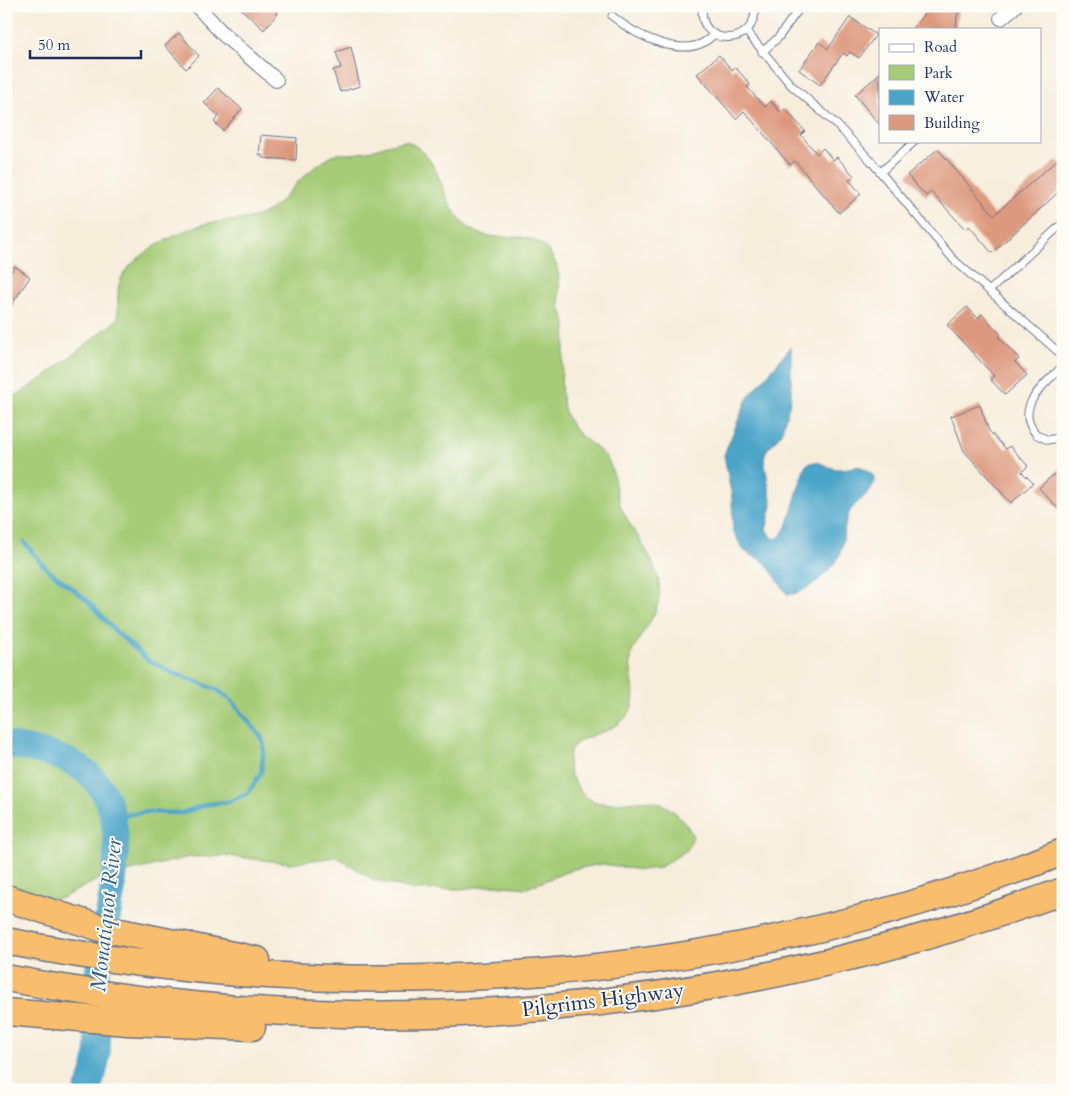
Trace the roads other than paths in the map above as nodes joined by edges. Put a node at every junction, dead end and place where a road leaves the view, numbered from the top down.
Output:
1 (197, 6) edge
2 (703, 6) edge
3 (755, 6) edge
4 (800, 6) edge
5 (1015, 6) edge
6 (612, 16) dead end
7 (1001, 18) dead end
8 (746, 31) junction
9 (714, 34) junction
10 (762, 52) junction
11 (276, 80) dead end
12 (914, 142) edge
13 (881, 172) junction
14 (1063, 223) edge
15 (989, 291) junction
16 (1063, 356) edge
17 (1063, 366) edge
18 (1063, 437) edge
19 (1063, 852) edge
20 (1063, 891) edge
21 (6, 898) edge
22 (6, 941) edge
23 (6, 978) edge
24 (444, 978) junction
25 (130, 1011) junction
26 (6, 1012) edge

1 - 11 street
2 - 9 lane
3 - 8 lane
4 - 10 lane
5 - 7 street
6 - 9 lane
8 - 9 lane
8 - 10 lane
10 - 13 lane
12 - 13 lane
13 - 15 lane
14 - 15 lane
15 - 16 lane
17 - 18 lane
19 - 24 highway, Pilgrims Highway
20 - 25 highway, Pilgrims Highway
21 - 24 highway
22 - 24 highway
23 - 25 highway
25 - 26 highway

